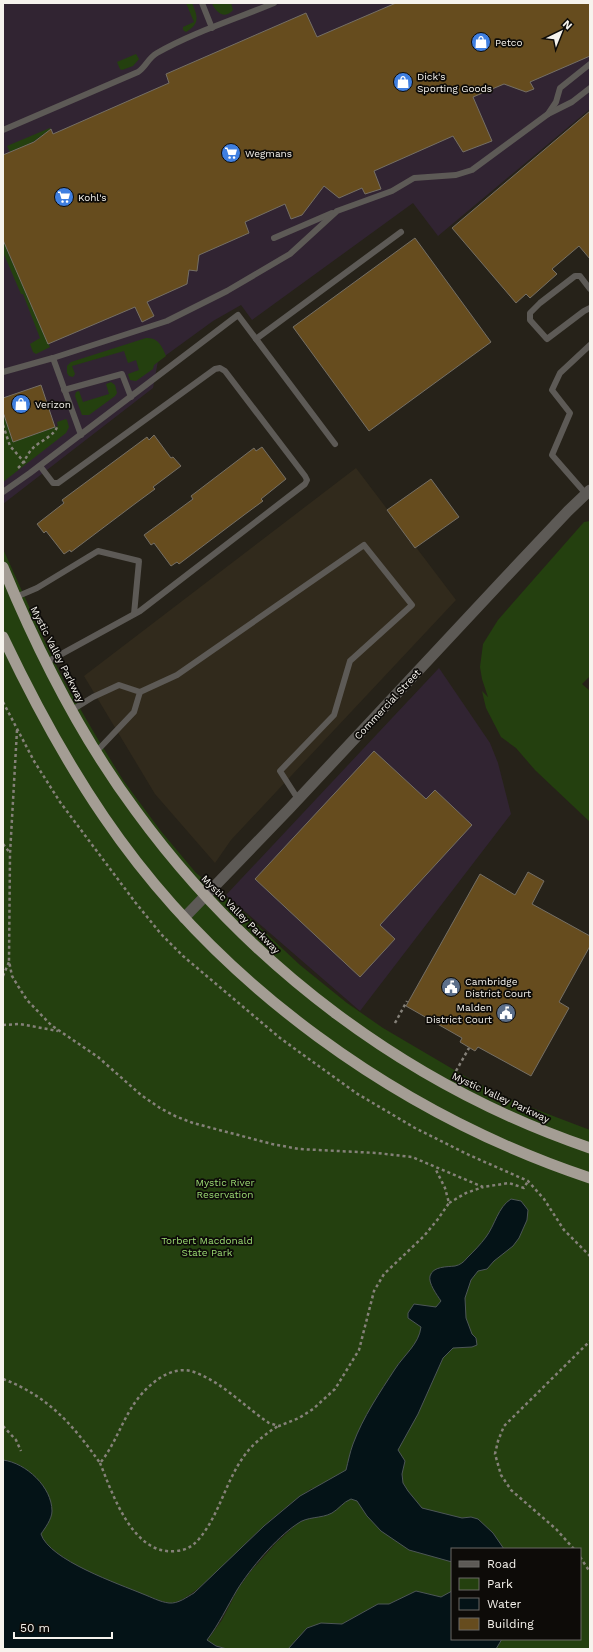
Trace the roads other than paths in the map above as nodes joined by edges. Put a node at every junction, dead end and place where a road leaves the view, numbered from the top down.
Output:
1 (202, 3) edge
2 (274, 3) edge
3 (212, 28) junction
4 (590, 64) edge
5 (590, 88) edge
6 (548, 114) junction
7 (3, 130) edge
8 (337, 211) junction
9 (401, 232) dead end
10 (274, 238) dead end
11 (590, 289) edge
12 (590, 308) edge
13 (256, 339) junction
14 (590, 345) edge
15 (53, 358) junction
16 (3, 372) edge
17 (64, 390) junction
18 (131, 397) junction
19 (81, 435) junction
20 (335, 444) dead end
21 (40, 466) junction
22 (3, 492) edge
23 (588, 492) edge
24 (3, 567) edge
25 (16, 597) junction
26 (134, 614) junction
27 (3, 637) edge
28 (46, 662) junction
29 (140, 692) junction
30 (72, 710) junction
31 (96, 752) junction
32 (298, 799) junction
33 (204, 896) junction
34 (184, 918) junction
35 (590, 1148) edge
36 (590, 1178) edge

1 - 3 lane
2 - 3 lane
3 - 7 lane
4 - 6 lane
5 - 6 lane
6 - 8 lane
8 - 10 lane
8 - 15 lane
9 - 13 lane
11 - 12 lane
13 - 18 lane
13 - 20 lane
14 - 23 lane
15 - 16 lane
15 - 17 lane
17 - 18 lane
17 - 19 lane
18 - 19 lane
19 - 21 lane
21 - 22 lane
21 - 26 lane
23 - 32 street, Commercial Street
24 - 25 highway, Mystic Valley Parkway
25 - 26 lane
25 - 28 highway, Mystic Valley Parkway
26 - 28 lane
27 - 34 highway
28 - 30 highway, Mystic Valley Parkway
29 - 30 lane
29 - 31 lane
29 - 32 lane
30 - 31 highway, Mystic Valley Parkway
31 - 33 highway, Mystic Valley Parkway
32 - 33 street, Commercial Street
33 - 34 street, Commercial Street
33 - 35 highway, Mystic Valley Parkway
34 - 36 highway

